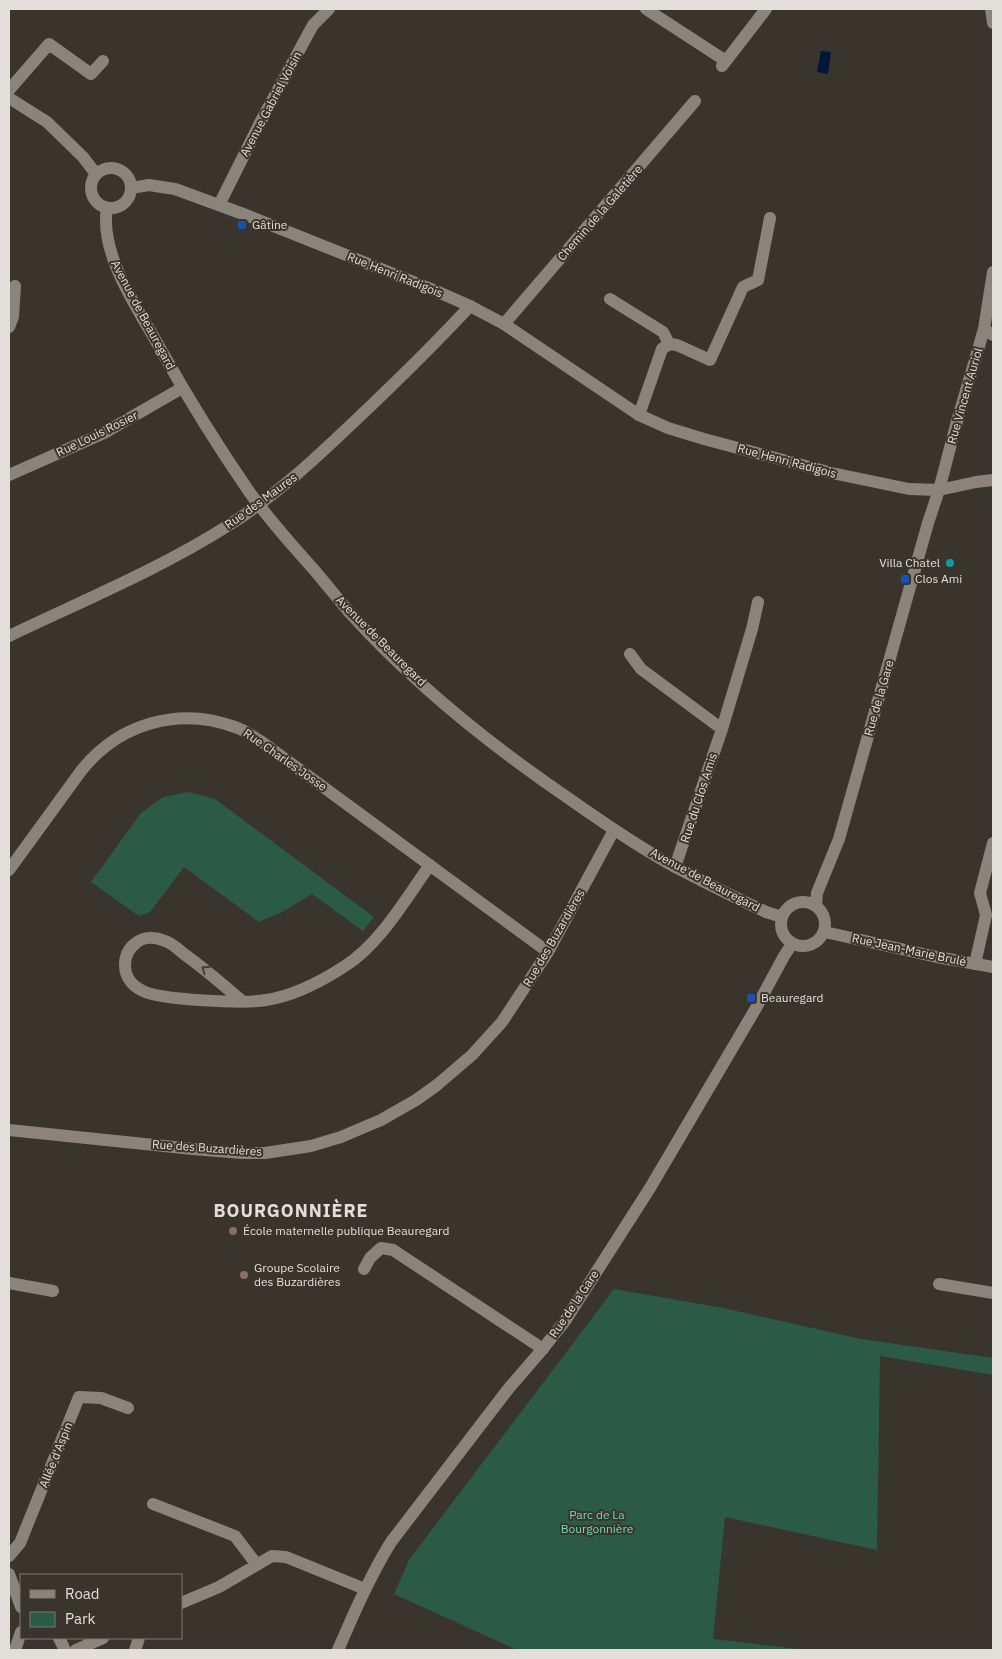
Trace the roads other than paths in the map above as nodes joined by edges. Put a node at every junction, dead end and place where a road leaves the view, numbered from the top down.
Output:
1 (329, 9) edge
2 (646, 9) edge
3 (766, 9) edge
4 (991, 9) edge
5 (993, 23) edge
6 (103, 61) dead end
7 (9, 90) edge
8 (9, 98) edge
9 (695, 101) dead end
10 (96, 174) junction
11 (131, 188) junction
12 (219, 205) junction
13 (107, 208) junction
14 (770, 218) dead end
15 (993, 272) edge
16 (15, 286) dead end
17 (610, 298) dead end
18 (470, 306) junction
19 (504, 324) junction
20 (9, 327) edge
21 (989, 332) edge
22 (669, 344) junction
23 (182, 388) junction
24 (639, 415) junction
25 (9, 475) edge
26 (993, 480) edge
27 (939, 490) junction
28 (259, 505) junction
29 (758, 602) dead end
30 (9, 636) edge
31 (630, 654) dead end
32 (722, 729) junction
33 (614, 830) junction
34 (993, 843) edge
35 (430, 865) junction
36 (675, 867) junction
37 (9, 870) edge
38 (816, 905) junction
39 (782, 917) junction
40 (825, 932) junction
41 (792, 944) junction
42 (548, 952) junction
43 (975, 964) junction
44 (993, 967) edge
45 (242, 1001) junction
46 (9, 1130) edge
47 (364, 1269) dead end
48 (9, 1284) edge
49 (939, 1284) dead end
50 (53, 1291) dead end
51 (993, 1293) edge
52 (543, 1349) junction
53 (128, 1408) dead end
54 (152, 1504) dead end
55 (9, 1556) edge
56 (257, 1565) junction
57 (9, 1574) edge
58 (365, 1589) junction
59 (182, 1603) edge
60 (20, 1604) edge
61 (20, 1635) edge
62 (101, 1639) edge
63 (15, 1650) edge
64 (76, 1650) edge
65 (338, 1650) edge

1 - 12 street, Avenue Gabriel Voisin
2 - 3 street
4 - 5 street
6 - 7 street
8 - 10 street
9 - 19 street, Chemin de la Galetière
10 - 11 street
10 - 13 street
11 - 12 street, Rue Henri Radigois
11 - 13 street
12 - 18 street, Rue Henri Radigois
13 - 23 street, Avenue de Beauregard
14 - 22 street
15 - 21 street, Rue Vincent Auriol
16 - 20 street
17 - 22 street
18 - 19 street, Rue Henri Radigois
18 - 28 street, Rue des Maures
19 - 24 street, Rue Henri Radigois
21 - 27 street, Rue Vincent Auriol
22 - 24 street
23 - 25 street, Rue Louis Rosier
23 - 28 street, Avenue de Beauregard
24 - 27 street, Rue Henri Radigois
26 - 27 street, Rue Henri Radigois
27 - 38 street, Rue de la Gare
28 - 30 street, Rue des Maures
28 - 33 street, Avenue de Beauregard
29 - 32 street, Rue du Clos Amis
31 - 32 street
32 - 36 street, Rue du Clos Amis
33 - 36 street, Avenue de Beauregard
33 - 42 street, Rue des Buzardières
34 - 43 street
35 - 37 street, Rue Charles Josse
35 - 42 street, Rue Charles Josse
35 - 45 street
36 - 39 street, Avenue de Beauregard
38 - 39 street
38 - 40 street
39 - 41 street
40 - 41 street
40 - 43 street, Rue Jean-Marie Brulé
41 - 52 street, Rue de la Gare
42 - 46 street, Rue des Buzardières
43 - 44 street, Rue Jean-Marie Brulé
45 -> 45 street
47 - 52 street
48 - 50 street
49 - 51 street
52 - 58 street, Rue de la Gare
53 - 55 street, Allée d'Aspin
54 - 56 street
56 - 58 street
56 - 59 street
57 - 60 street
58 - 65 street, Rue de la Gare
61 - 63 street
62 - 64 street

